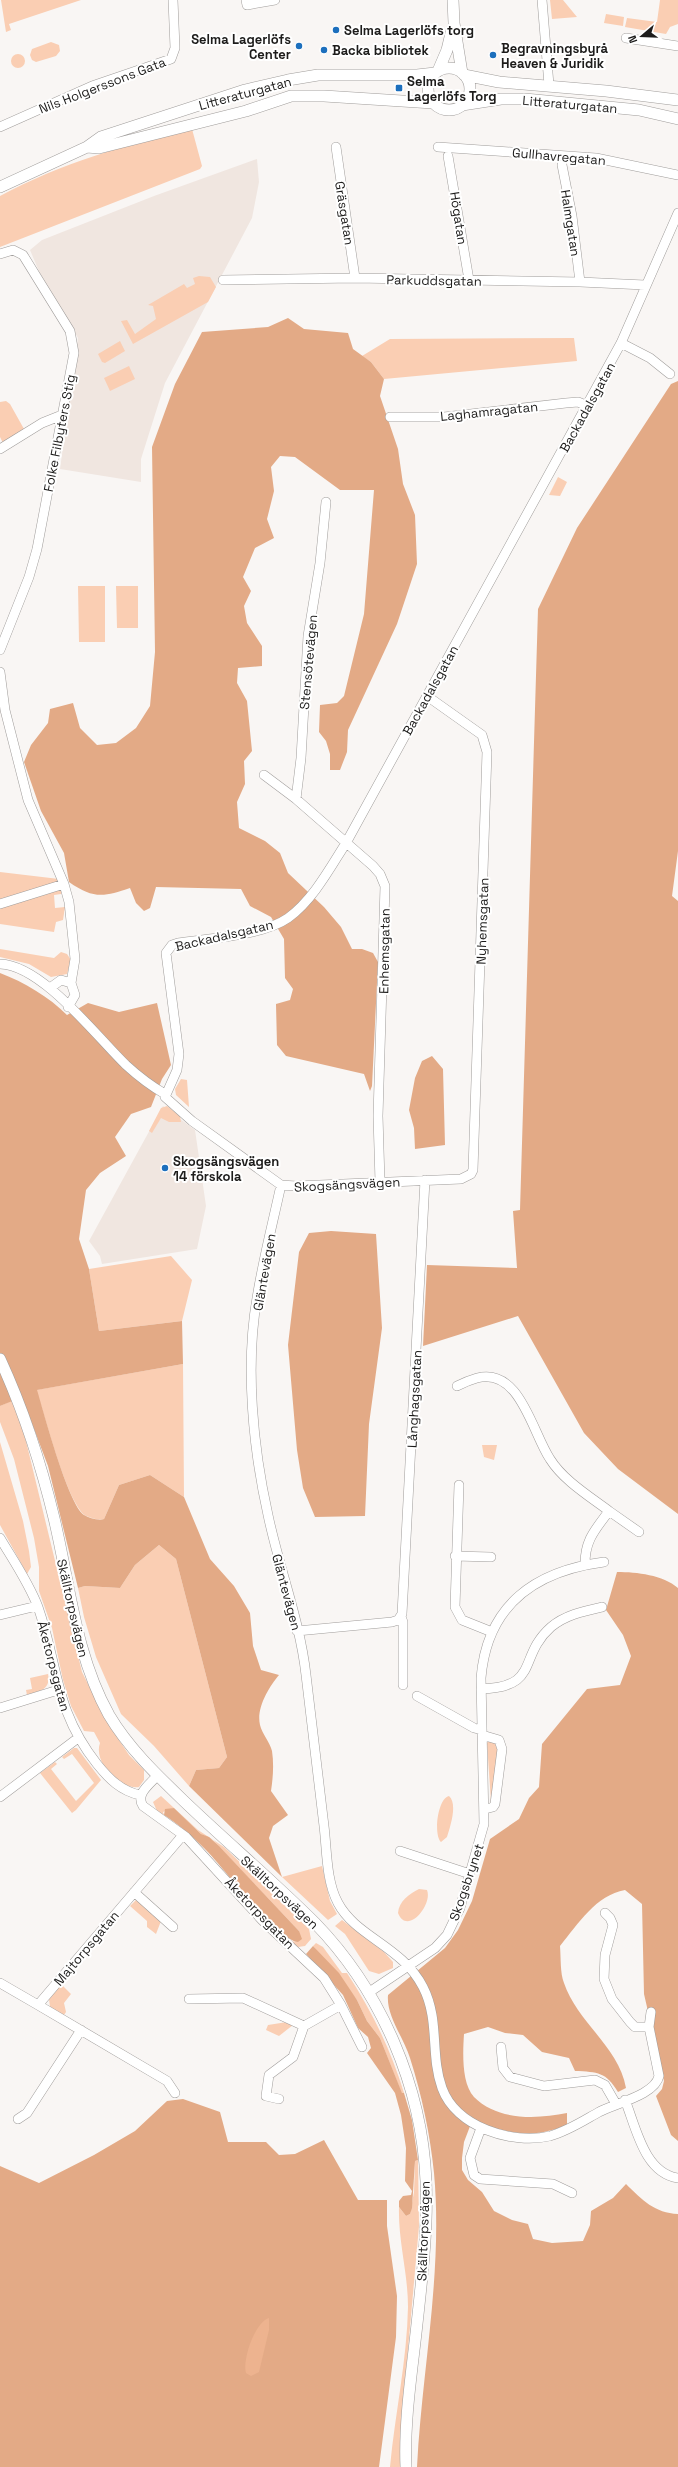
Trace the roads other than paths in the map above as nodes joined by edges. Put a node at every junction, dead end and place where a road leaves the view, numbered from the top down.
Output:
1 (173, 0) edge
2 (275, 0) edge
3 (453, 0) edge
4 (542, 0) edge
5 (247, 3) edge
6 (454, 23) junction
7 (626, 38) dead end
8 (678, 44) edge
9 (437, 72) junction
10 (463, 74) junction
11 (549, 86) junction
12 (678, 100) edge
13 (433, 103) junction
14 (462, 105) junction
15 (678, 119) edge
16 (0, 127) edge
17 (438, 146) dead end
18 (87, 147) junction
19 (336, 147) dead end
20 (448, 156) dead end
21 (562, 165) dead end
22 (678, 175) edge
23 (0, 187) edge
24 (678, 213) edge
25 (0, 254) edge
26 (355, 278) junction
27 (223, 280) dead end
28 (469, 280) junction
29 (580, 282) junction
30 (645, 285) junction
31 (622, 344) junction
32 (670, 374) dead end
33 (588, 406) junction
34 (62, 415) junction
35 (390, 417) dead end
36 (0, 449) edge
37 (326, 502) dead end
38 (0, 650) edge
39 (0, 672) edge
40 (427, 696) junction
41 (3, 709) edge
42 (264, 775) dead end
43 (296, 799) junction
44 (346, 843) junction
45 (64, 884) junction
46 (0, 904) edge
47 (0, 964) edge
48 (71, 982) junction
49 (50, 988) junction
50 (68, 1007) junction
51 (165, 1094) junction
52 (471, 1174) joint
53 (424, 1180) junction
54 (380, 1182) junction
55 (282, 1185) junction
56 (0, 1359) edge
57 (457, 1386) dead end
58 (459, 1485) dead end
59 (609, 1511) junction
60 (639, 1532) dead end
61 (0, 1538) edge
62 (455, 1556) junction
63 (491, 1557) dead end
64 (604, 1562) dead end
65 (585, 1564) junction
66 (37, 1606) junction
67 (602, 1607) dead end
68 (0, 1615) edge
69 (401, 1617) junction
70 (297, 1631) junction
71 (492, 1632) junction
72 (403, 1685) dead end
73 (481, 1689) junction
74 (58, 1690) junction
75 (417, 1696) dead end
76 (0, 1708) edge
77 (482, 1733) junction
78 (78, 1738) junction
79 (158, 1775) junction
80 (140, 1795) junction
81 (0, 1797) edge
82 (485, 1809) junction
83 (183, 1836) junction
84 (400, 1851) dead end
85 (470, 1874) junction
86 (134, 1892) junction
87 (605, 1913) dead end
88 (173, 1927) dead end
89 (410, 1966) junction
90 (0, 1983) edge
91 (368, 1993) junction
92 (189, 1999) dead end
93 (38, 2005) junction
94 (342, 2005) junction
95 (651, 2012) dead end
96 (304, 2026) junction
97 (649, 2027) junction
98 (81, 2030) junction
99 (362, 2047) dead end
100 (500, 2047) dead end
101 (175, 2093) dead end
102 (279, 2099) dead end
103 (625, 2100) junction
104 (616, 2104) junction
105 (18, 2119) dead end
106 (482, 2128) junction
107 (678, 2178) edge
108 (572, 2193) dead end
109 (406, 2467) edge

1 - 16 street, Nils Holgerssons Gata
2 - 5 street
3 - 6 street
4 - 11 street
6 - 9 street
6 - 10 street
7 - 8 street
9 - 10 street, Litteraturgatan
9 - 13 street
9 - 18 street, Litteraturgatan
10 - 11 street, Litteraturgatan
10 - 14 street
11 - 12 street, Litteraturgatan
13 - 14 street, Litteraturgatan
13 - 18 street, Litteraturgatan
14 - 15 street, Litteraturgatan
17 - 22 street, Gullhavregatan
18 - 23 street, Litteraturgatan
19 - 26 street, Gräsgatan
20 - 28 street, Högatan
21 - 29 street, Halmgatan
24 - 30 street, Backadalsgatan
25 - 34 street, Folke Filbyters Stig
26 - 27 street, Parkuddsgatan
26 - 28 street, Parkuddsgatan
28 - 29 street, Parkuddsgatan
29 - 30 street, Parkuddsgatan
30 - 31 street, Backadalsgatan
31 - 32 street
31 - 33 street, Backadalsgatan
33 - 35 street, Laghamragatan
33 - 40 street, Backadalsgatan
34 - 36 street
34 - 38 street, Folke Filbyters Stig
37 - 43 street, Stensötevägen
39 - 41 street
40 - 44 street, Backadalsgatan
40 - 52 street, Nyhemsgatan
41 - 45 street
42 - 43 street, Enhemsgatan
43 - 44 street, Enhemsgatan
44 - 51 street, Backadalsgatan
44 - 54 street, Enhemsgatan
45 - 46 street
45 - 48 street
47 - 49 street, Skogsängsvägen
48 - 49 street
48 - 50 street
49 - 50 street, Skogsängsvägen
50 - 51 street, Skogsängsvägen
51 - 55 street, Skogsängsvägen
52 - 53 street, Skogsängsvägen
53 - 54 street, Skogsängsvägen
53 - 69 street, Långhagsgatan
54 - 55 street, Skogsängsvägen
55 - 70 street, Gläntevägen
56 - 79 street, Skälltorpsvägen
57 - 59 street
58 - 62 street
59 - 60 street
59 - 65 street
61 - 66 street, Åketorpsgatan
62 - 63 street
62 - 71 street
64 - 65 street, Skogsbrynet
65 - 71 street, Skogsbrynet
66 - 68 street
66 - 74 street, Åketorpsgatan
67 - 73 street
69 - 70 street
69 - 72 street, Långhagsgatan
70 - 89 street, Gläntevägen
71 - 73 street, Skogsbrynet
73 - 77 street, Skogsbrynet
74 - 76 street
74 - 78 street, Åketorpsgatan
75 - 77 street
77 - 82 street, Skogsbrynet
77 - 82 street
78 - 80 street, Åketorpsgatan
78 - 81 street
79 - 80 street
79 - 91 street, Skälltorpsvägen
80 - 83 street, Åketorpsgatan
82 - 85 street, Skogsbrynet
83 - 86 street, Majtorpsgatan
83 - 94 street, Åketorpsgatan
84 - 85 street
85 - 89 street, Skogsbrynet
86 - 88 street
86 - 93 street, Majtorpsgatan
87 - 97 street
89 - 91 street, Skogsbrynet
89 - 106 street, Gläntevägen
90 - 93 street
91 - 109 street, Skälltorpsvägen
92 - 96 street
93 - 98 street
94 - 96 street
94 - 99 street, Åketorpsgatan
95 - 97 street
96 - 102 street
97 - 103 street, Gläntevägen
98 - 101 street
98 - 105 street
100 - 104 street
103 - 104 street, Gläntevägen
103 - 107 street
104 - 106 street, Gläntevägen
106 - 108 street

